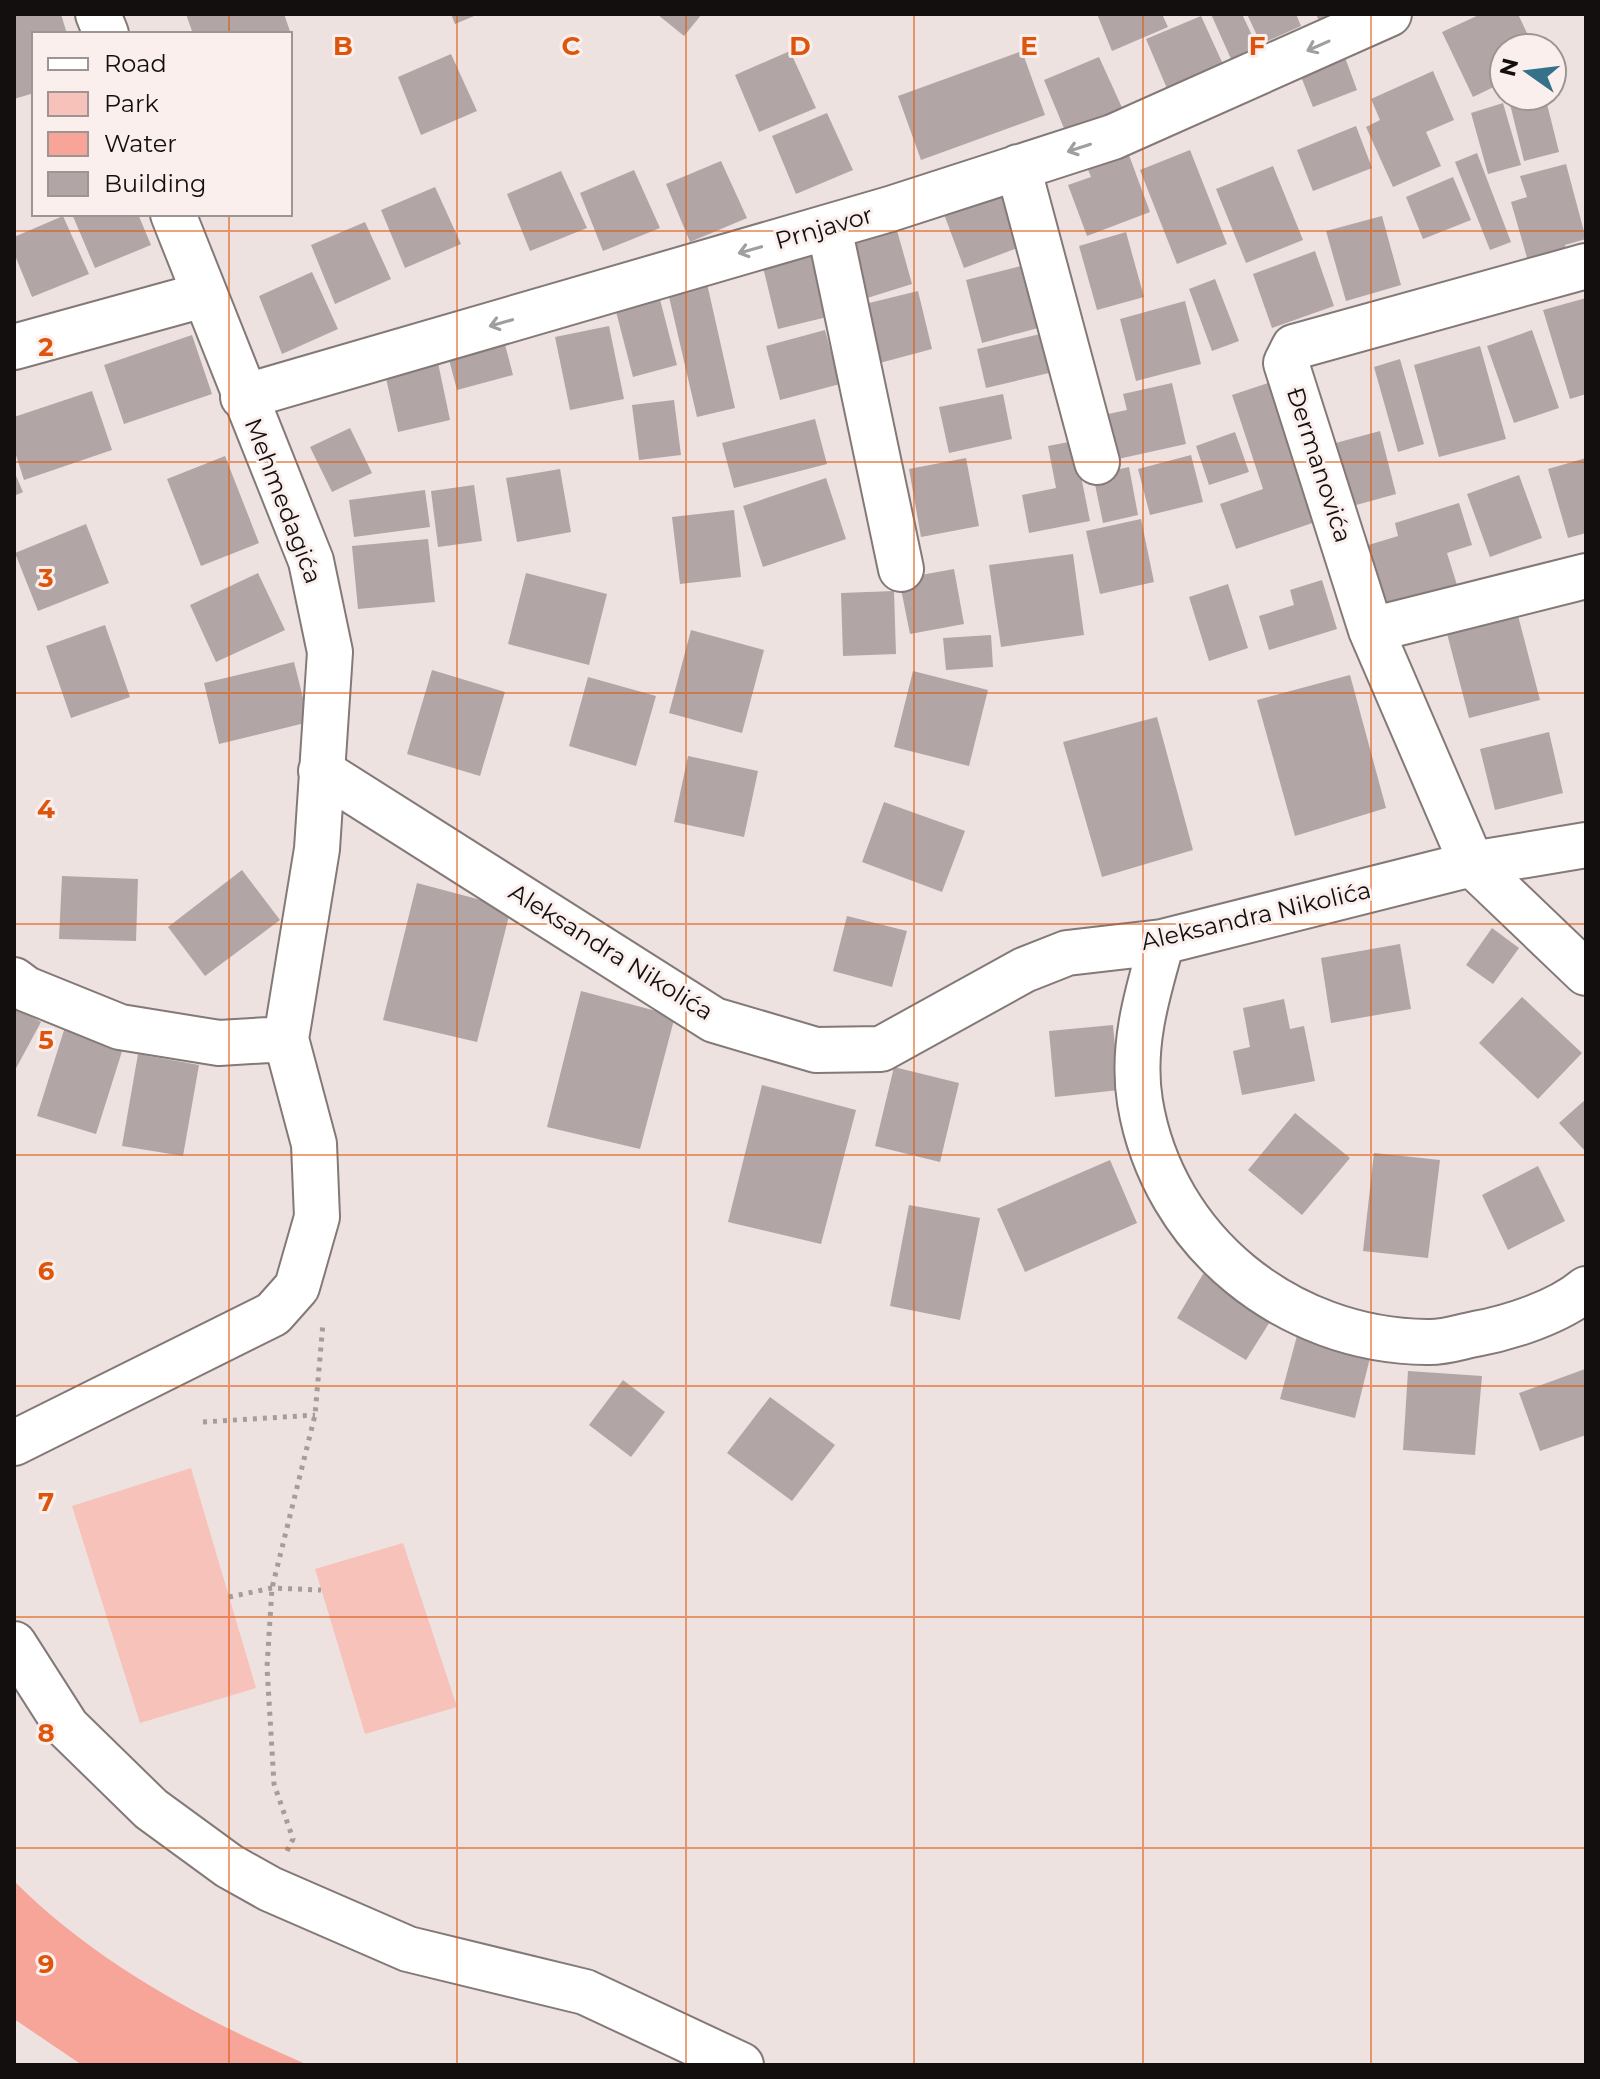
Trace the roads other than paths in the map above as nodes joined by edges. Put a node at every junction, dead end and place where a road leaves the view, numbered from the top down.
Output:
1 (1389, 14) edge
2 (1018, 167) junction
3 (174, 216) edge
4 (829, 227) junction
5 (1586, 266) edge
6 (203, 295) junction
7 (14, 347) edge
8 (243, 397) junction
9 (1097, 462) dead end
10 (901, 569) dead end
11 (1586, 576) edge
12 (1371, 630) junction
13 (321, 771) junction
14 (1586, 845) edge
15 (1472, 864) junction
16 (1162, 942) junction
17 (1586, 973) edge
18 (14, 980) edge
19 (286, 1039) junction
20 (1586, 1289) edge
21 (14, 1443) edge
22 (14, 1644) edge
23 (741, 2065) edge

1 -> 2 street, Prnjavor
2 - 4 street, Prnjavor
2 - 9 street
3 - 6 street, Mehmedagića
4 -> 8 street, Prnjavor
4 - 10 street
5 - 12 street, Đermanovića
6 - 7 street
6 - 8 street, Mehmedagića
8 - 13 street, Mehmedagića
11 - 12 street
12 - 15 street, Đermanovića
13 - 16 street, Aleksandra Nikolića
13 - 19 street, Mehmedagića
14 - 15 street, Aleksandra Nikolića
15 - 16 street, Aleksandra Nikolića
15 - 17 street
16 - 20 street
18 - 19 street
19 - 21 street
22 - 23 street

